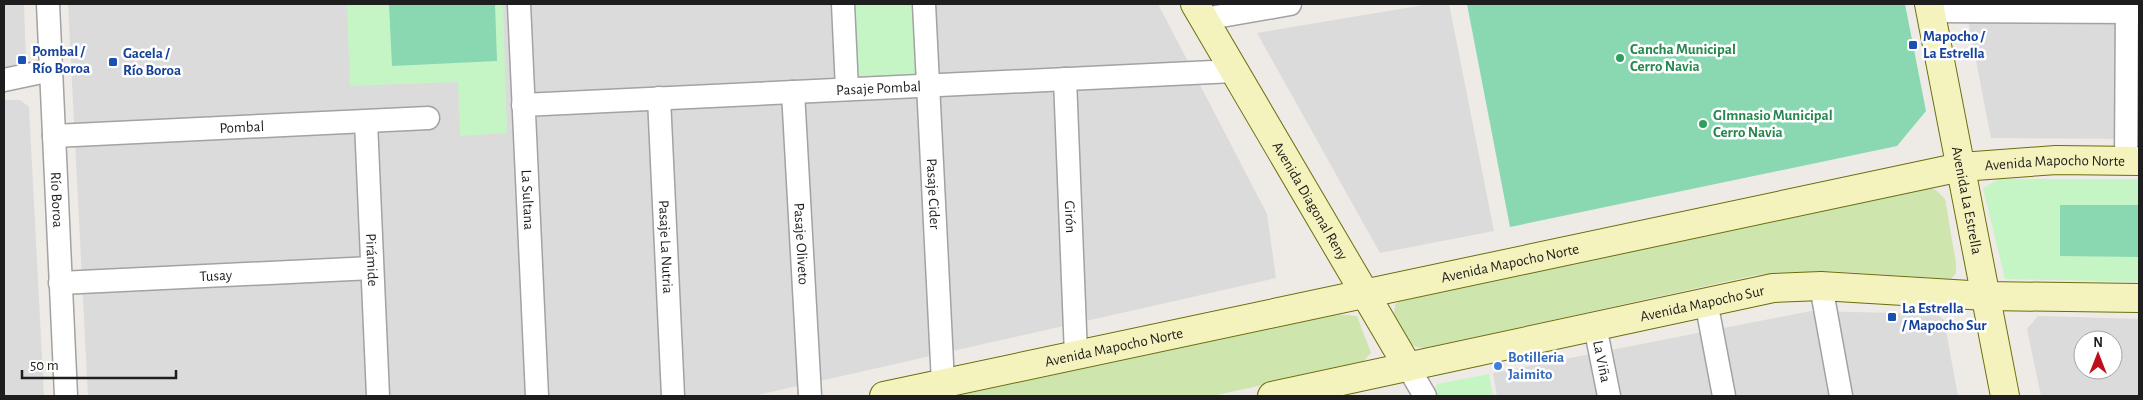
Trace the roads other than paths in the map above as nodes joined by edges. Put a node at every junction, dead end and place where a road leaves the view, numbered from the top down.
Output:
1 (48, 4) edge
2 (519, 4) edge
3 (843, 4) edge
4 (924, 4) edge
5 (1290, 4) edge
6 (1930, 8) edge
7 (2131, 9) edge
8 (1199, 11) edge
9 (50, 70) junction
10 (1234, 71) junction
11 (1065, 79) junction
12 (4, 80) edge
13 (928, 86) junction
14 (847, 89) junction
15 (793, 92) junction
16 (659, 98) junction
17 (524, 104) junction
18 (428, 118) dead end
19 (366, 122) junction
20 (54, 136) junction
21 (2133, 161) edge
22 (1961, 166) junction
23 (372, 268) junction
24 (60, 283) junction
25 (1821, 286) junction
26 (1364, 293) junction
27 (1986, 296) junction
28 (2139, 298) edge
29 (1706, 301) junction
30 (1595, 326) junction
31 (1076, 355) junction
32 (1408, 367) junction
33 (943, 384) junction
34 (66, 396) edge
35 (378, 396) edge
36 (537, 396) edge
37 (673, 396) edge
38 (810, 396) edge
39 (884, 396) edge
40 (1272, 396) edge
41 (1425, 396) edge
42 (1609, 396) edge
43 (1724, 396) edge
44 (1841, 396) edge
45 (2005, 396) edge

1 - 9 street, Río Boroa
2 - 17 street, La Sultana
3 - 14 street
4 - 13 street, Pasaje Cider
5 - 8 street
6 - 7 street
6 - 22 street, Avenida La Estrella
7 - 21 street
8 - 10 street, Avenida Diagonal Reny
9 - 12 street
9 - 20 street, Río Boroa
10 - 11 street, Pasaje Pombal
10 - 26 street, Avenida Diagonal Reny
11 - 13 street, Pasaje Pombal
11 - 31 street, Girón
13 - 14 street, Pasaje Pombal
13 - 33 street, Pasaje Cider
14 - 15 street, Pasaje Pombal
15 - 16 street, Pasaje Pombal
15 - 38 street, Pasaje Oliveto
16 - 17 street, Pasaje Pombal
16 - 37 street, Pasaje La Nutria
17 - 36 street, La Sultana
18 - 19 street, Pombal
19 - 20 street, Pombal
19 - 23 street, Pirámide
20 - 24 street, Río Boroa
21 - 22 street, Avenida Mapocho Norte
22 - 26 street, Avenida Mapocho Norte
22 - 27 street, Avenida La Estrella
23 - 24 street, Tusay
23 - 35 street, Pirámide
24 - 34 street, Río Boroa
25 - 27 street, Avenida Mapocho Sur
25 - 29 street, Avenida Mapocho Sur
25 - 44 street
26 - 31 street, Avenida Mapocho Norte
26 - 32 street, Avenida Diagonal Reny
27 - 28 street, Avenida Mapocho Sur
27 - 45 street, Avenida La Estrella
29 - 30 street, Avenida Mapocho Sur
29 - 43 street
30 - 32 street, Avenida Mapocho Sur
30 - 42 street, La Viña
31 - 33 street, Avenida Mapocho Norte
32 - 40 street, Avenida Mapocho Sur
32 - 41 street, Avenida Diagonal Reny
33 - 39 street, Avenida Mapocho Norte

